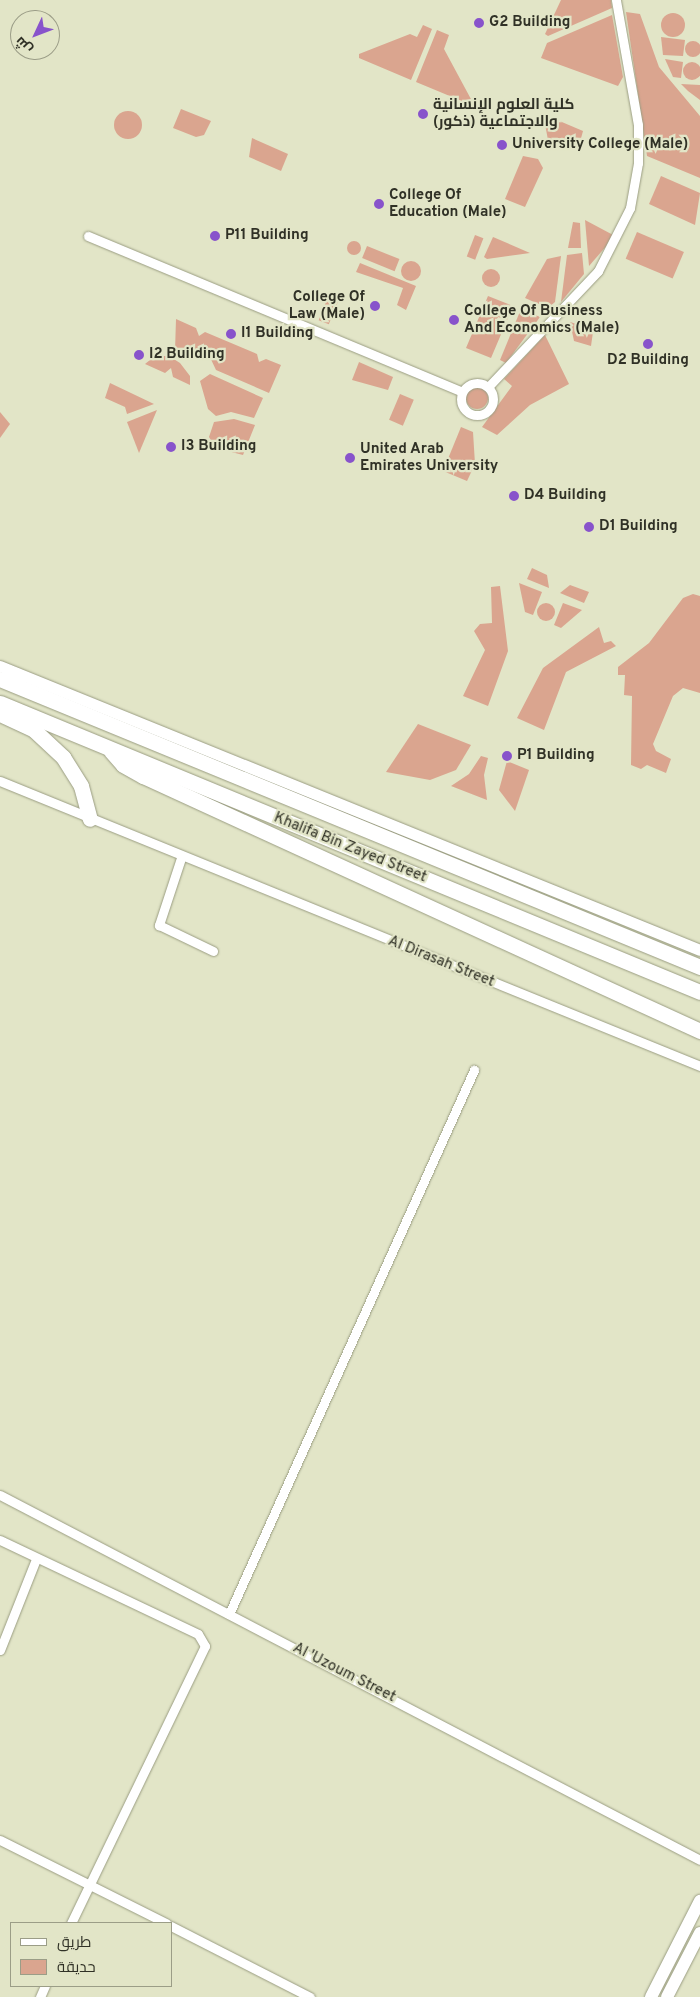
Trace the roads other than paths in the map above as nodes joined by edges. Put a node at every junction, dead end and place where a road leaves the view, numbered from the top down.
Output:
1 (616, 0) edge
2 (88, 236) dead end
3 (488, 387) junction
4 (462, 392) junction
5 (0, 666) edge
6 (0, 679) edge
7 (0, 703) edge
8 (0, 714) edge
9 (111, 749) junction
10 (0, 781) edge
11 (90, 819) junction
12 (181, 858) junction
13 (700, 950) edge
14 (212, 951) dead end
15 (700, 967) edge
16 (700, 992) edge
17 (700, 1031) edge
18 (700, 1066) edge
19 (474, 1070) dead end
20 (0, 1495) edge
21 (0, 1540) edge
22 (36, 1559) junction
23 (229, 1614) junction
24 (0, 1650) edge
25 (0, 1840) edge
26 (689, 1850) junction
27 (700, 1852) edge
28 (700, 1860) edge
29 (88, 1883) junction
30 (700, 1902) edge
31 (71, 1922) edge
32 (164, 1922) edge
33 (172, 1927) edge
34 (700, 1933) edge
35 (310, 1997) edge
36 (651, 1997) edge
37 (667, 1997) edge

1 - 3 street
2 - 4 street
3 - 4 street
3 - 4 street
5 - 13 street
6 - 15 highway, Khalifa Bin Zayed Street
7 - 9 highway, Khalifa Bin Zayed Street
8 - 11 highway
9 - 16 highway, Khalifa Bin Zayed Street
9 - 17 highway
10 - 11 street, Al Dirasah Street
11 - 12 street, Al Dirasah Street
12 - 14 street
12 - 18 street, Al Dirasah Street
19 - 23 street
20 - 23 street, Al 'Uzoum Street
21 - 22 street
22 - 24 street
22 - 29 street
23 - 26 street, Al 'Uzoum Street
25 - 29 street
26 - 27 street, Al 'Uzoum Street
26 - 28 street, Al 'Uzoum Street
29 - 31 street
29 - 32 street
30 - 36 main road
33 - 35 street
34 - 37 main road

